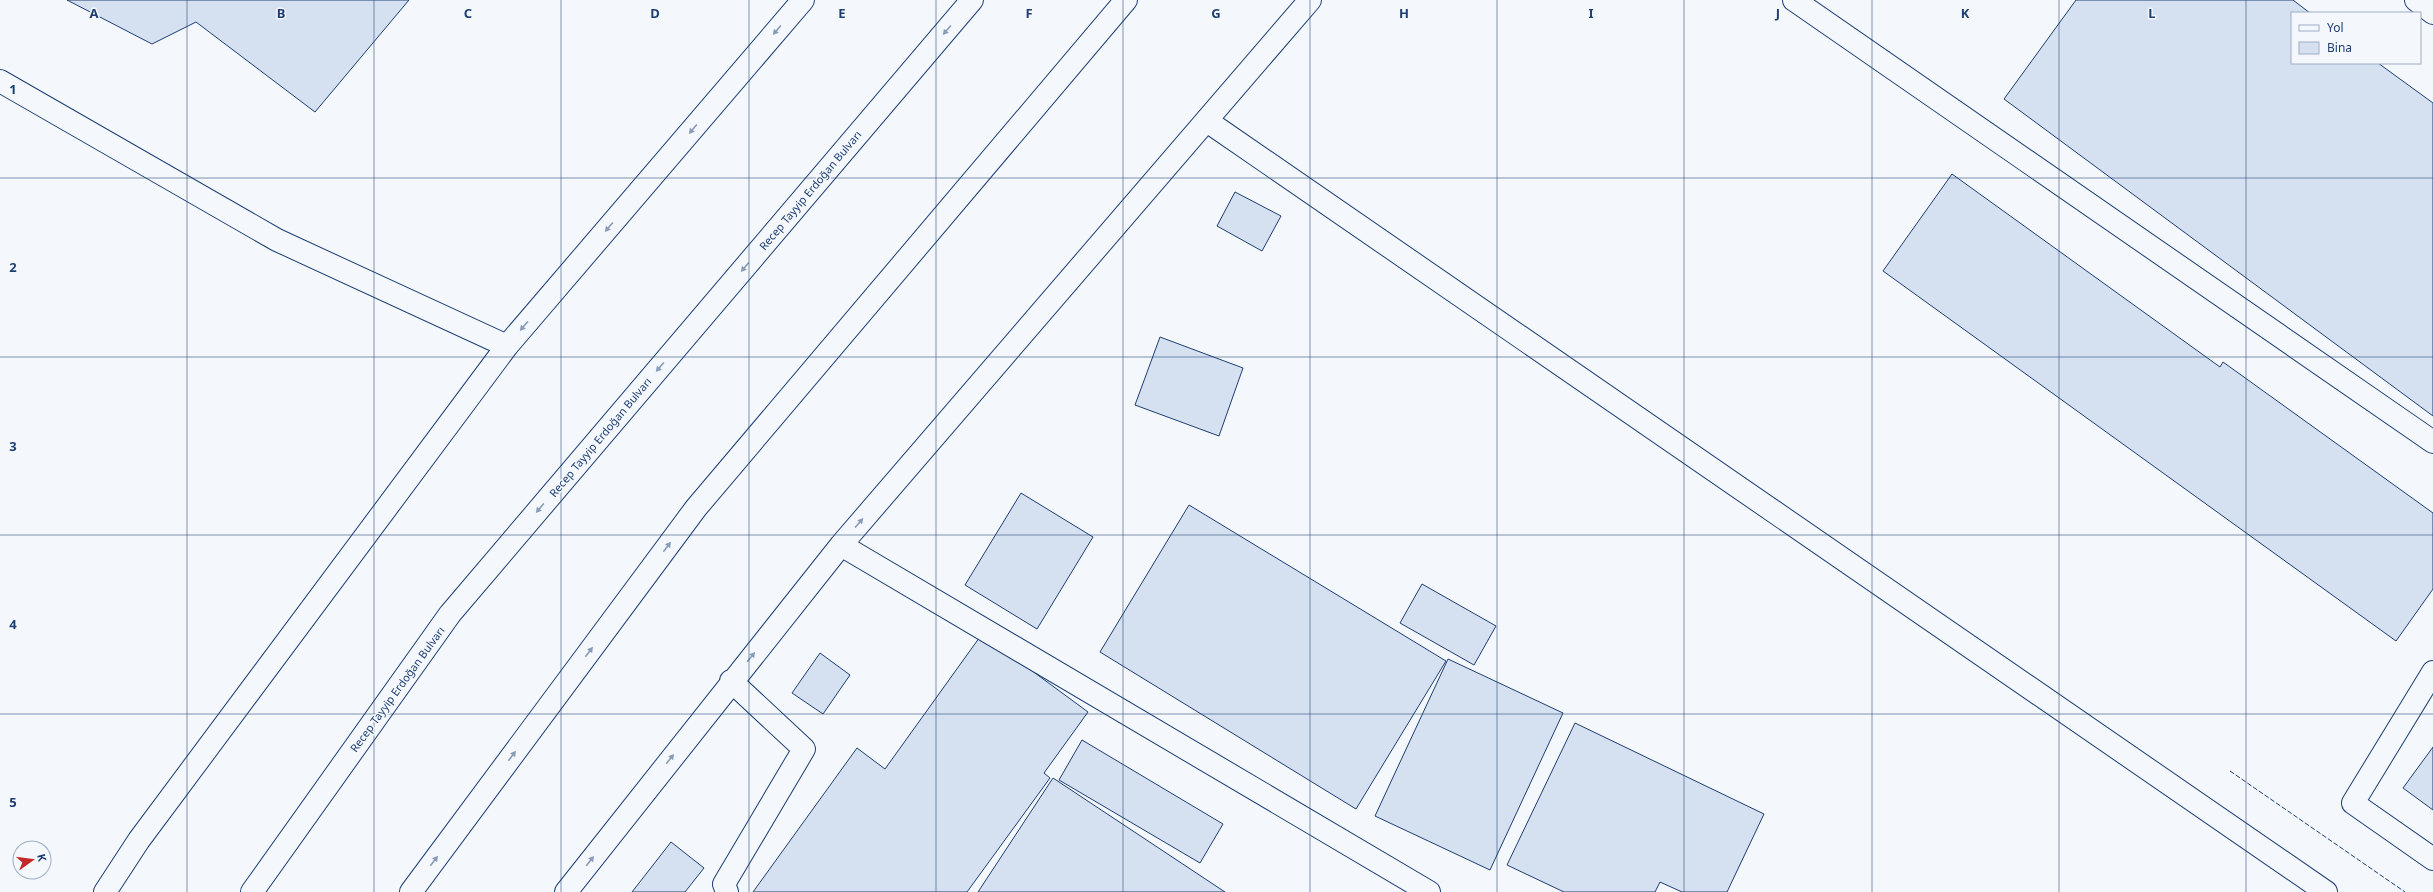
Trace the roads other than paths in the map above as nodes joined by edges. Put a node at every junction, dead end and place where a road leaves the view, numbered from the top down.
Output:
1 (803, 0) edge
2 (972, 0) edge
3 (1126, 0) edge
4 (1310, 0) edge
5 (1794, 0) edge
6 (2416, 0) edge
7 (2433, 13) edge
8 (0, 81) edge
9 (1207, 121) junction
10 (507, 346) junction
11 (2433, 442) edge
12 (840, 545) junction
13 (2433, 672) edge
14 (731, 681) junction
15 (2433, 860) edge
16 (105, 892) edge
17 (252, 892) edge
18 (411, 892) edge
19 (566, 892) edge
20 (727, 892) edge
21 (1429, 892) edge
22 (2326, 892) edge

1 -> 10 main road
2 -> 17 main road, Recep Tayyip Erdoğan Bulvarı
18 -> 3 main road
4 - 9 main road
5 - 11 main road
6 - 7 main road
8 - 10 main road
12 -> 9 main road
9 - 22 main road
10 - 16 main road
14 -> 12 main road
12 - 21 main road
13 - 15 main road
19 -> 14 main road
14 - 20 main road

